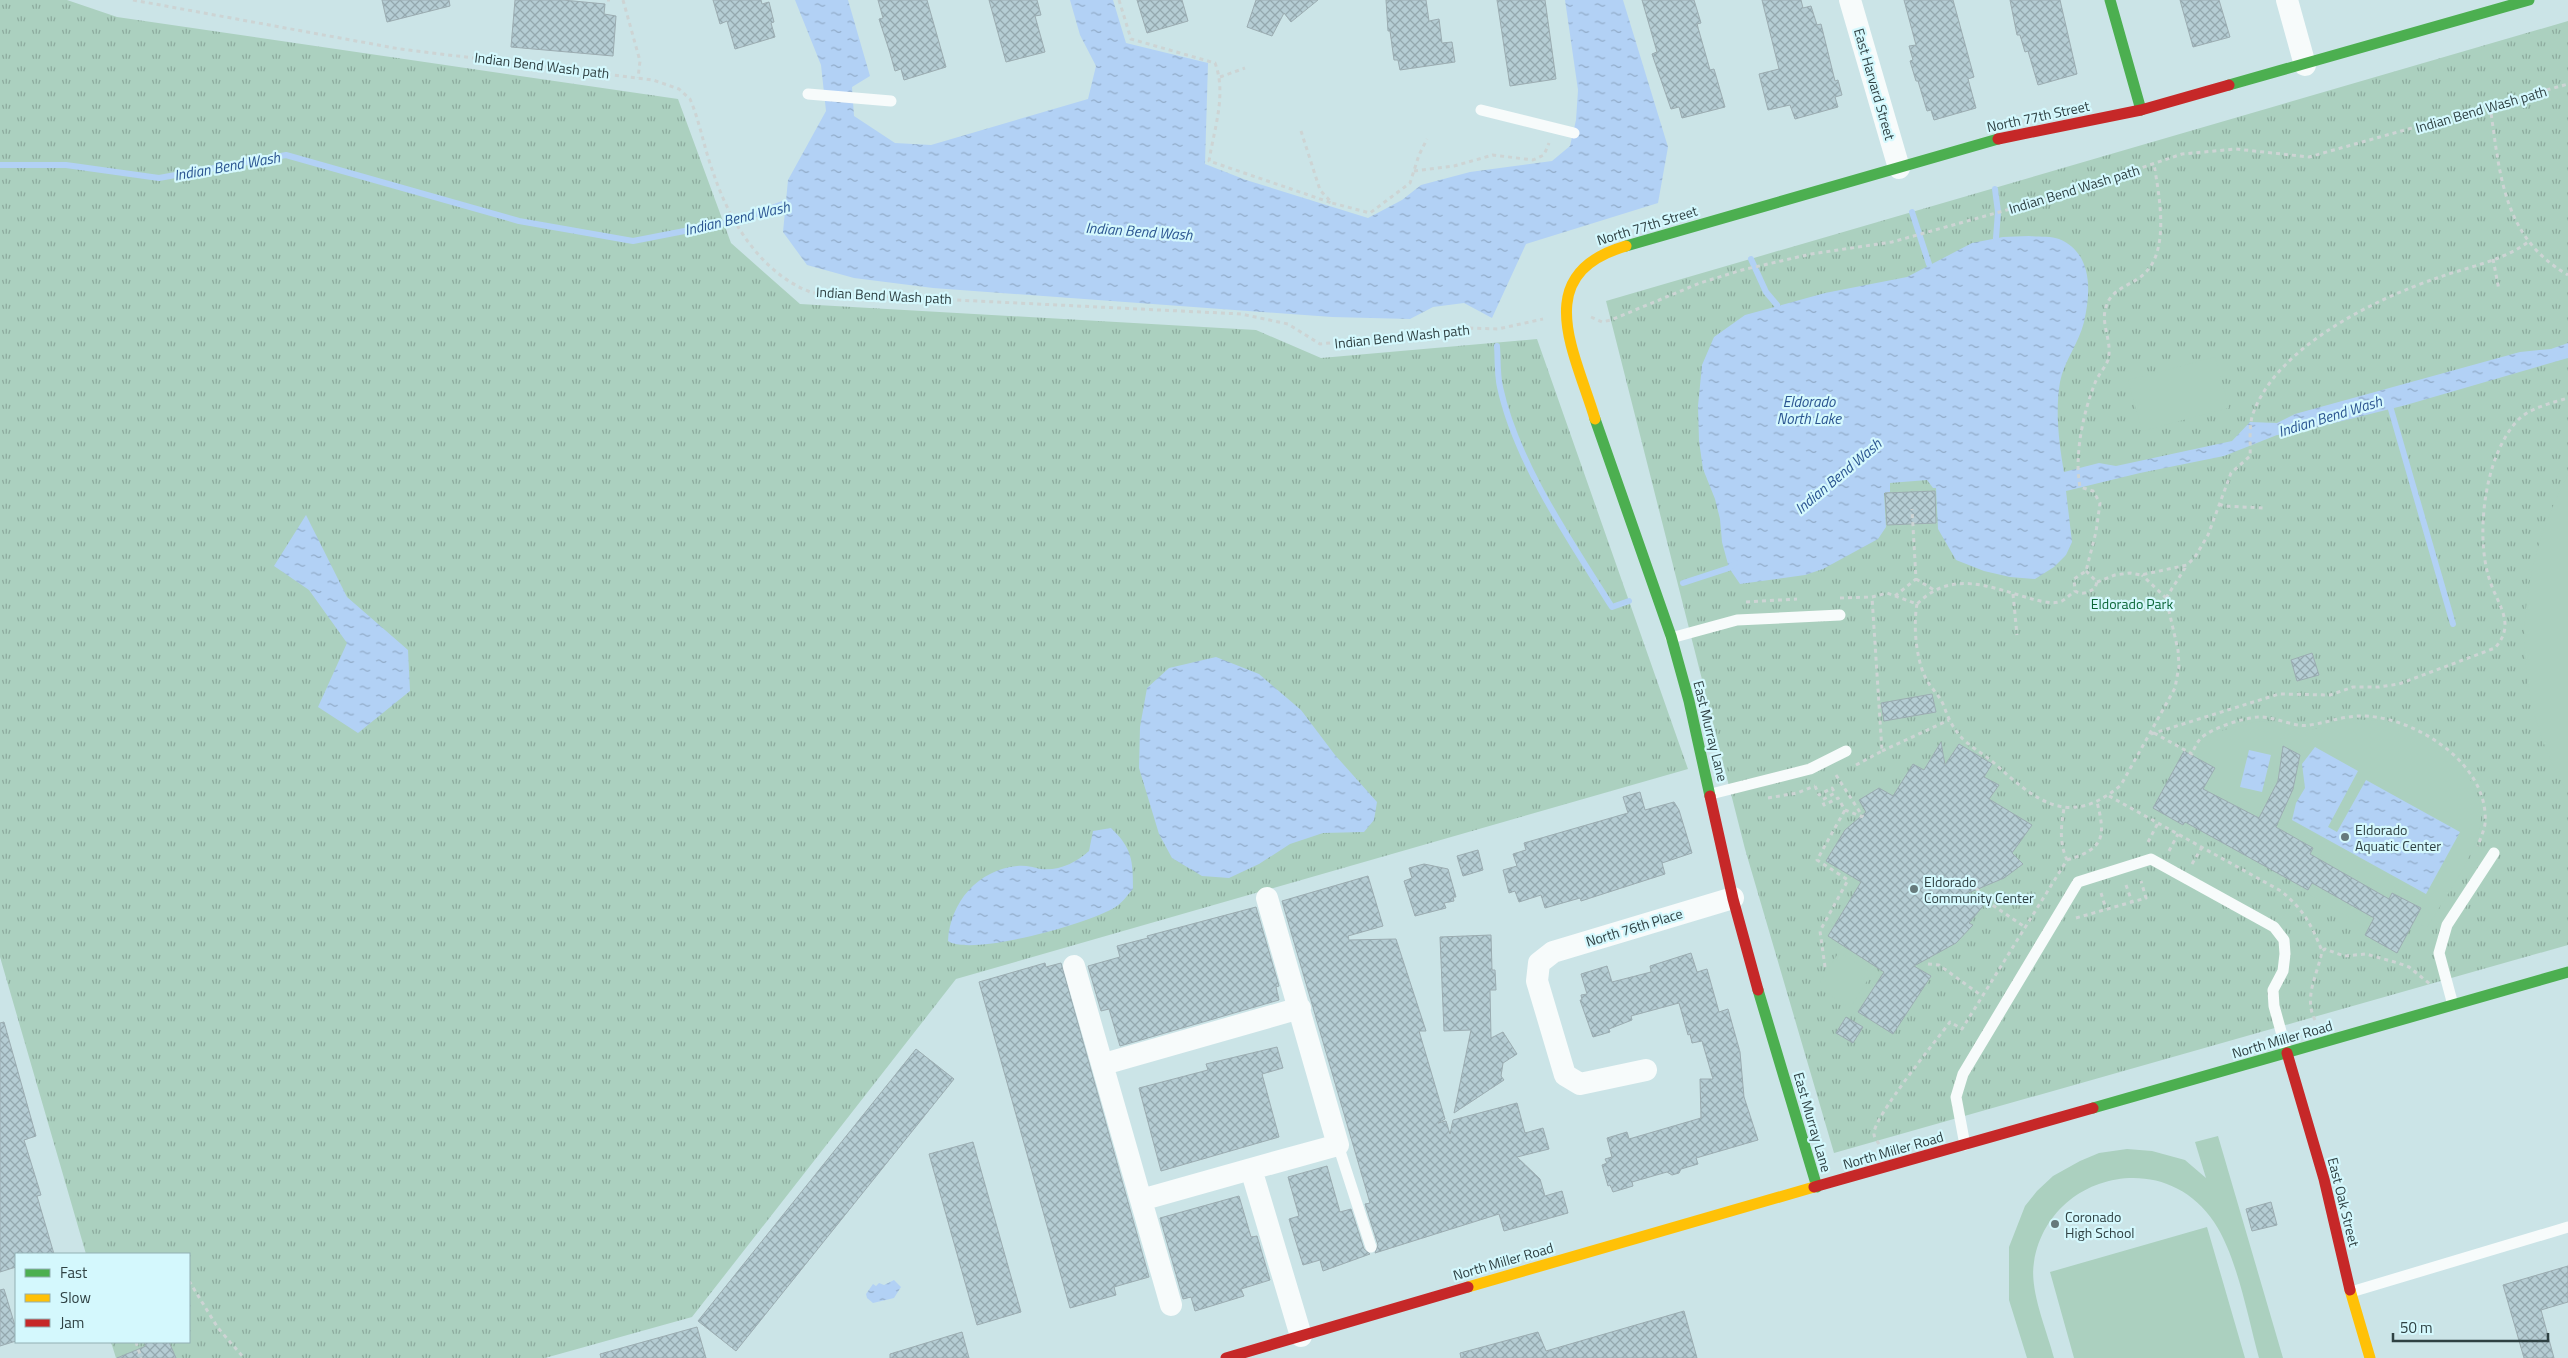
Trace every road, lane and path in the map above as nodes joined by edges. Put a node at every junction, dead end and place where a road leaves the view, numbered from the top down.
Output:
1 (133, 0) edge
2 (623, 0) edge
3 (1118, 0) edge
4 (1850, 0) edge
5 (2110, 0) edge
6 (2287, 0) edge
7 (2526, 0) edge
8 (2305, 65) junction
9 (1245, 68) dead end
10 (638, 78) junction
11 (1220, 78) junction
12 (2568, 84) edge
13 (808, 94) dead end
14 (891, 101) dead end
15 (2490, 106) junction
16 (1480, 110) dead end
17 (2141, 110) junction
18 (1552, 128) junction
19 (1301, 131) dead end
20 (1574, 133) dead end
21 (1427, 138) dead end
22 (2154, 164) junction
23 (1899, 168) junction
24 (1414, 171) junction
25 (1332, 203) junction
26 (2528, 242) junction
27 (2493, 259) junction
28 (2568, 275) edge
29 (1569, 287) joint
30 (2499, 290) dead end
31 (1584, 315) dead end
32 (1544, 319) dead end
33 (2568, 398) edge
34 (2219, 504) junction
35 (2263, 508) dead end
36 (1912, 509) dead end
37 (2187, 565) junction
38 (2086, 570) junction
39 (2142, 575) junction
40 (1916, 579) junction
41 (2097, 582) junction
42 (1934, 590) junction
43 (2075, 592) junction
44 (2013, 594) junction
45 (1895, 596) junction
46 (1872, 597) junction
47 (1834, 598) dead end
48 (2166, 598) junction
49 (1806, 599) dead end
50 (1741, 603) dead end
51 (1917, 604) junction
52 (1840, 615) dead end
53 (2017, 635) dead end
54 (1671, 638) junction
55 (1949, 720) junction
56 (2152, 733) junction
57 (1846, 751) dead end
58 (1882, 751) junction
59 (1852, 767) dead end
60 (1844, 771) dead end
61 (1836, 775) junction
62 (1829, 779) dead end
63 (1822, 782) dead end
64 (1815, 786) junction
65 (1711, 794) junction
66 (2109, 796) junction
67 (1760, 800) dead end
68 (2097, 802) junction
69 (2064, 808) junction
70 (1845, 810) junction
71 (2158, 823) junction
72 (2178, 834) junction
73 (2148, 842) dead end
74 (2202, 847) junction
75 (2168, 852) dead end
76 (2494, 852) dead end
77 (2473, 854) dead end
78 (2067, 860) junction
79 (2192, 865) dead end
80 (2141, 881) dead end
81 (1971, 882) dead end
82 (2126, 885) dead end
83 (2101, 893) dead end
84 (1267, 898) dead end
85 (1733, 898) junction
86 (2132, 902) junction
87 (2106, 909) junction
88 (2052, 925) junction
89 (2025, 927) junction
90 (2322, 951) junction
91 (1928, 964) dead end
92 (1074, 966) dead end
93 (1825, 967) dead end
94 (2568, 972) edge
95 (2432, 980) dead end
96 (1982, 996) junction
97 (2454, 1005) junction
98 (1300, 1008) junction
99 (2315, 1020) dead end
100 (2287, 1053) junction
101 (1104, 1064) junction
102 (1646, 1070) dead end
103 (1879, 1144) dead end
104 (1338, 1145) junction
105 (1965, 1145) junction
106 (1251, 1169) junction
107 (1817, 1187) junction
108 (1141, 1200) junction
109 (2568, 1227) edge
110 (1371, 1247) dead end
111 (190, 1283) edge
112 (2351, 1292) junction
113 (1171, 1305) dead end
114 (1301, 1336) junction
115 (136, 1343) edge
116 (141, 1358) edge
117 (244, 1358) edge
118 (1226, 1358) edge
119 (2370, 1358) edge

1 - 10 path, Indian Bend Wash path
2 - 10 path
3 - 11 path
4 - 23 street, East Harvard Street
5 - 17 street
6 - 8 street
7 - 8 street, North 77th Street
8 - 17 street, North 77th Street
9 - 11 path
10 - 32 path, Indian Bend Wash path
11 - 25 path
12 - 15 path, Indian Bend Wash path
13 - 14 lane
15 - 22 path, Indian Bend Wash path
15 - 26 path
16 - 18 lane
17 - 23 street, North 77th Street
18 - 20 lane
18 - 24 path
19 - 25 path
21 - 24 path
22 - 31 path, Indian Bend Wash path
22 - 38 path
23 - 29 street, North 77th Street
24 - 25 path
26 - 27 path
26 - 28 path
27 - 30 path
27 - 34 path
29 - 54 street, East Murray Lane
33 - 56 path
34 - 35 path
34 - 37 path
36 - 40 path
37 - 39 path
37 - 48 path
38 - 41 path
38 - 43 path
39 - 41 path
39 - 48 path
40 - 42 path
40 - 45 path
41 - 43 path
42 - 44 path
42 - 51 path
43 - 44 path
44 - 53 path
45 - 46 path
45 - 51 path
46 - 47 path
46 - 58 path
48 - 56 path
49 - 50 path
51 - 55 path
52 - 54 lane
54 - 65 street, East Murray Lane
55 - 58 path
55 - 69 path
56 - 66 path
56 - 77 path
57 - 65 lane
58 - 59 path
60 - 61 path
61 - 62 path
61 - 70 path
63 - 64 path
64 - 67 path
64 - 70 path
65 - 85 street, East Murray Lane
66 - 68 path
66 - 71 path
68 - 69 path
68 - 78 path
69 - 78 path
70 - 93 path
71 - 72 path
71 - 73 path
72 - 74 path
72 - 75 path
74 - 79 path
74 - 90 path
76 - 97 lane
78 - 89 path
80 - 86 path
81 - 89 path
82 - 86 path
83 - 87 path
84 - 98 street
85 - 102 street, North 76th Place
85 - 107 street, East Murray Lane
86 - 87 path
87 - 88 path
88 - 100 lane
88 - 105 lane
89 - 96 path
90 - 95 path
90 - 99 path
91 - 96 path
92 - 101 street
94 - 97 street, North Miller Road
96 - 103 path
97 - 100 street, North Miller Road
98 - 101 street
98 - 104 street
100 - 105 street, North Miller Road
100 - 112 street, East Oak Street
101 - 108 street
104 - 106 street
104 - 110 lane
105 - 107 street, North Miller Road
106 - 108 street
106 - 114 street
107 - 114 street, North Miller Road
108 - 113 street
109 - 112 lane
111 - 117 path
112 - 119 street, East Oak Street
114 - 118 street, North Miller Road
115 - 116 path

